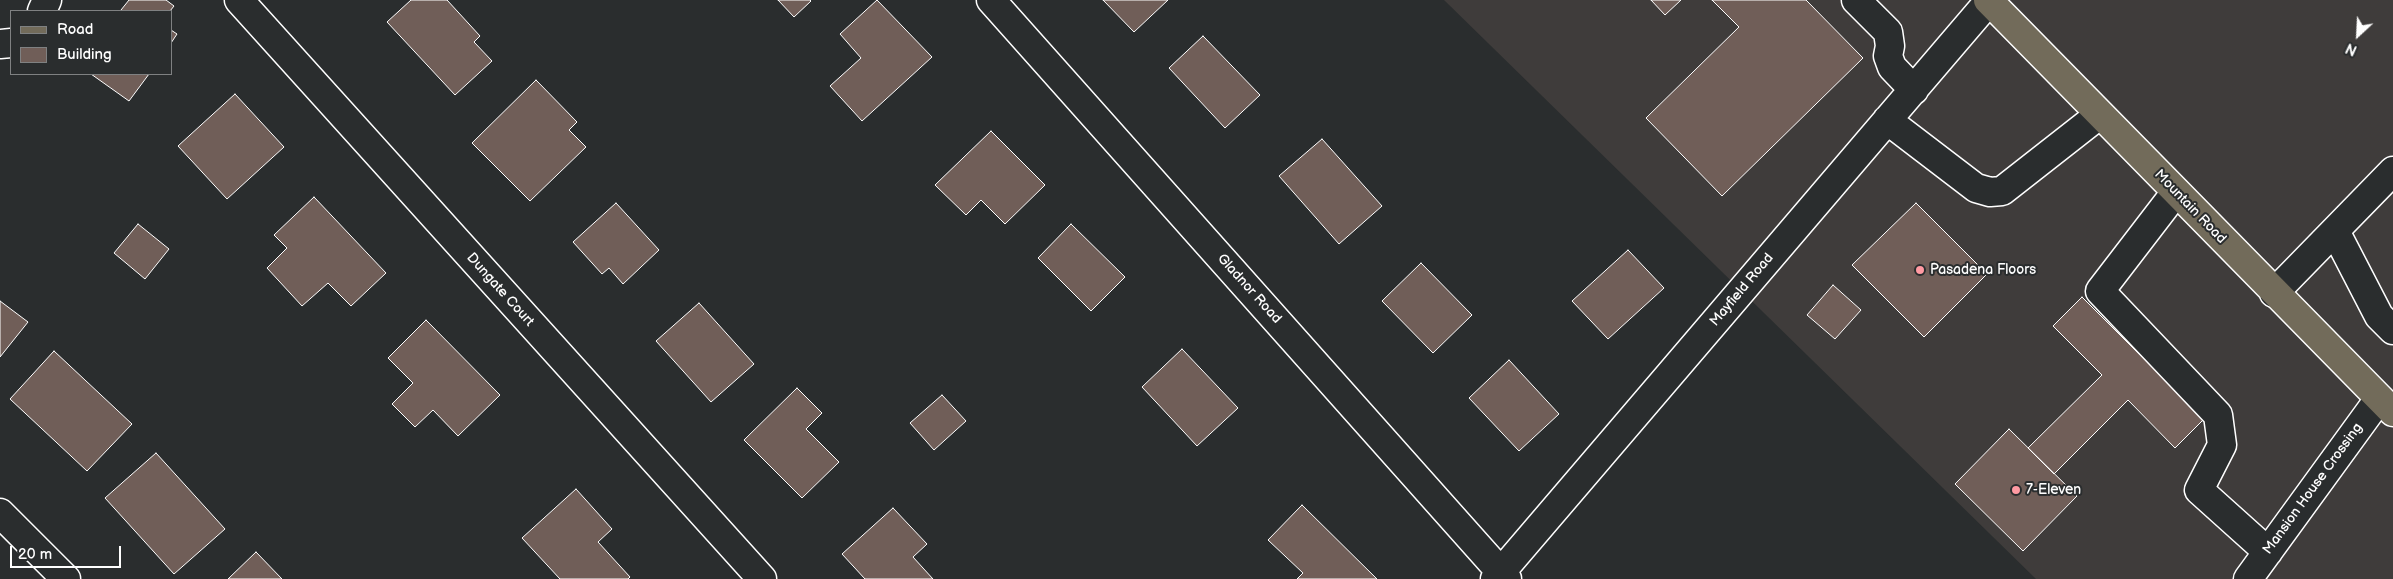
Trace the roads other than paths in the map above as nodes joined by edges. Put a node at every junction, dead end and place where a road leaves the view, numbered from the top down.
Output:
1 (239, 0) edge
2 (991, 0) edge
3 (1856, 0) edge
4 (1989, 0) edge
5 (1914, 90) junction
6 (2099, 115) junction
7 (1887, 120) junction
8 (2393, 172) edge
9 (2176, 192) junction
10 (2335, 231) junction
11 (2274, 293) junction
12 (2393, 330) edge
13 (2386, 406) edge
14 (0, 514) edge
15 (2268, 552) junction
16 (1501, 577) edge
17 (66, 579) edge
18 (762, 579) edge
19 (2248, 579) edge

1 - 18 street, Dungate Court
2 - 16 street, Gladnor Road
3 - 5 street
4 - 5 street, Mayfield Road
4 - 6 main road, Mountain Road
5 - 7 street, Mayfield Road
6 - 7 street
6 - 9 main road, Mountain Road
7 - 16 street, Mayfield Road
8 - 10 street
9 - 11 main road, Mountain Road
9 - 15 street
10 - 11 street
10 - 12 street
11 - 13 main road, Mountain Road
13 - 15 street, Mansion House Crossing
14 - 17 street
15 - 19 street, Mansion House Crossing

